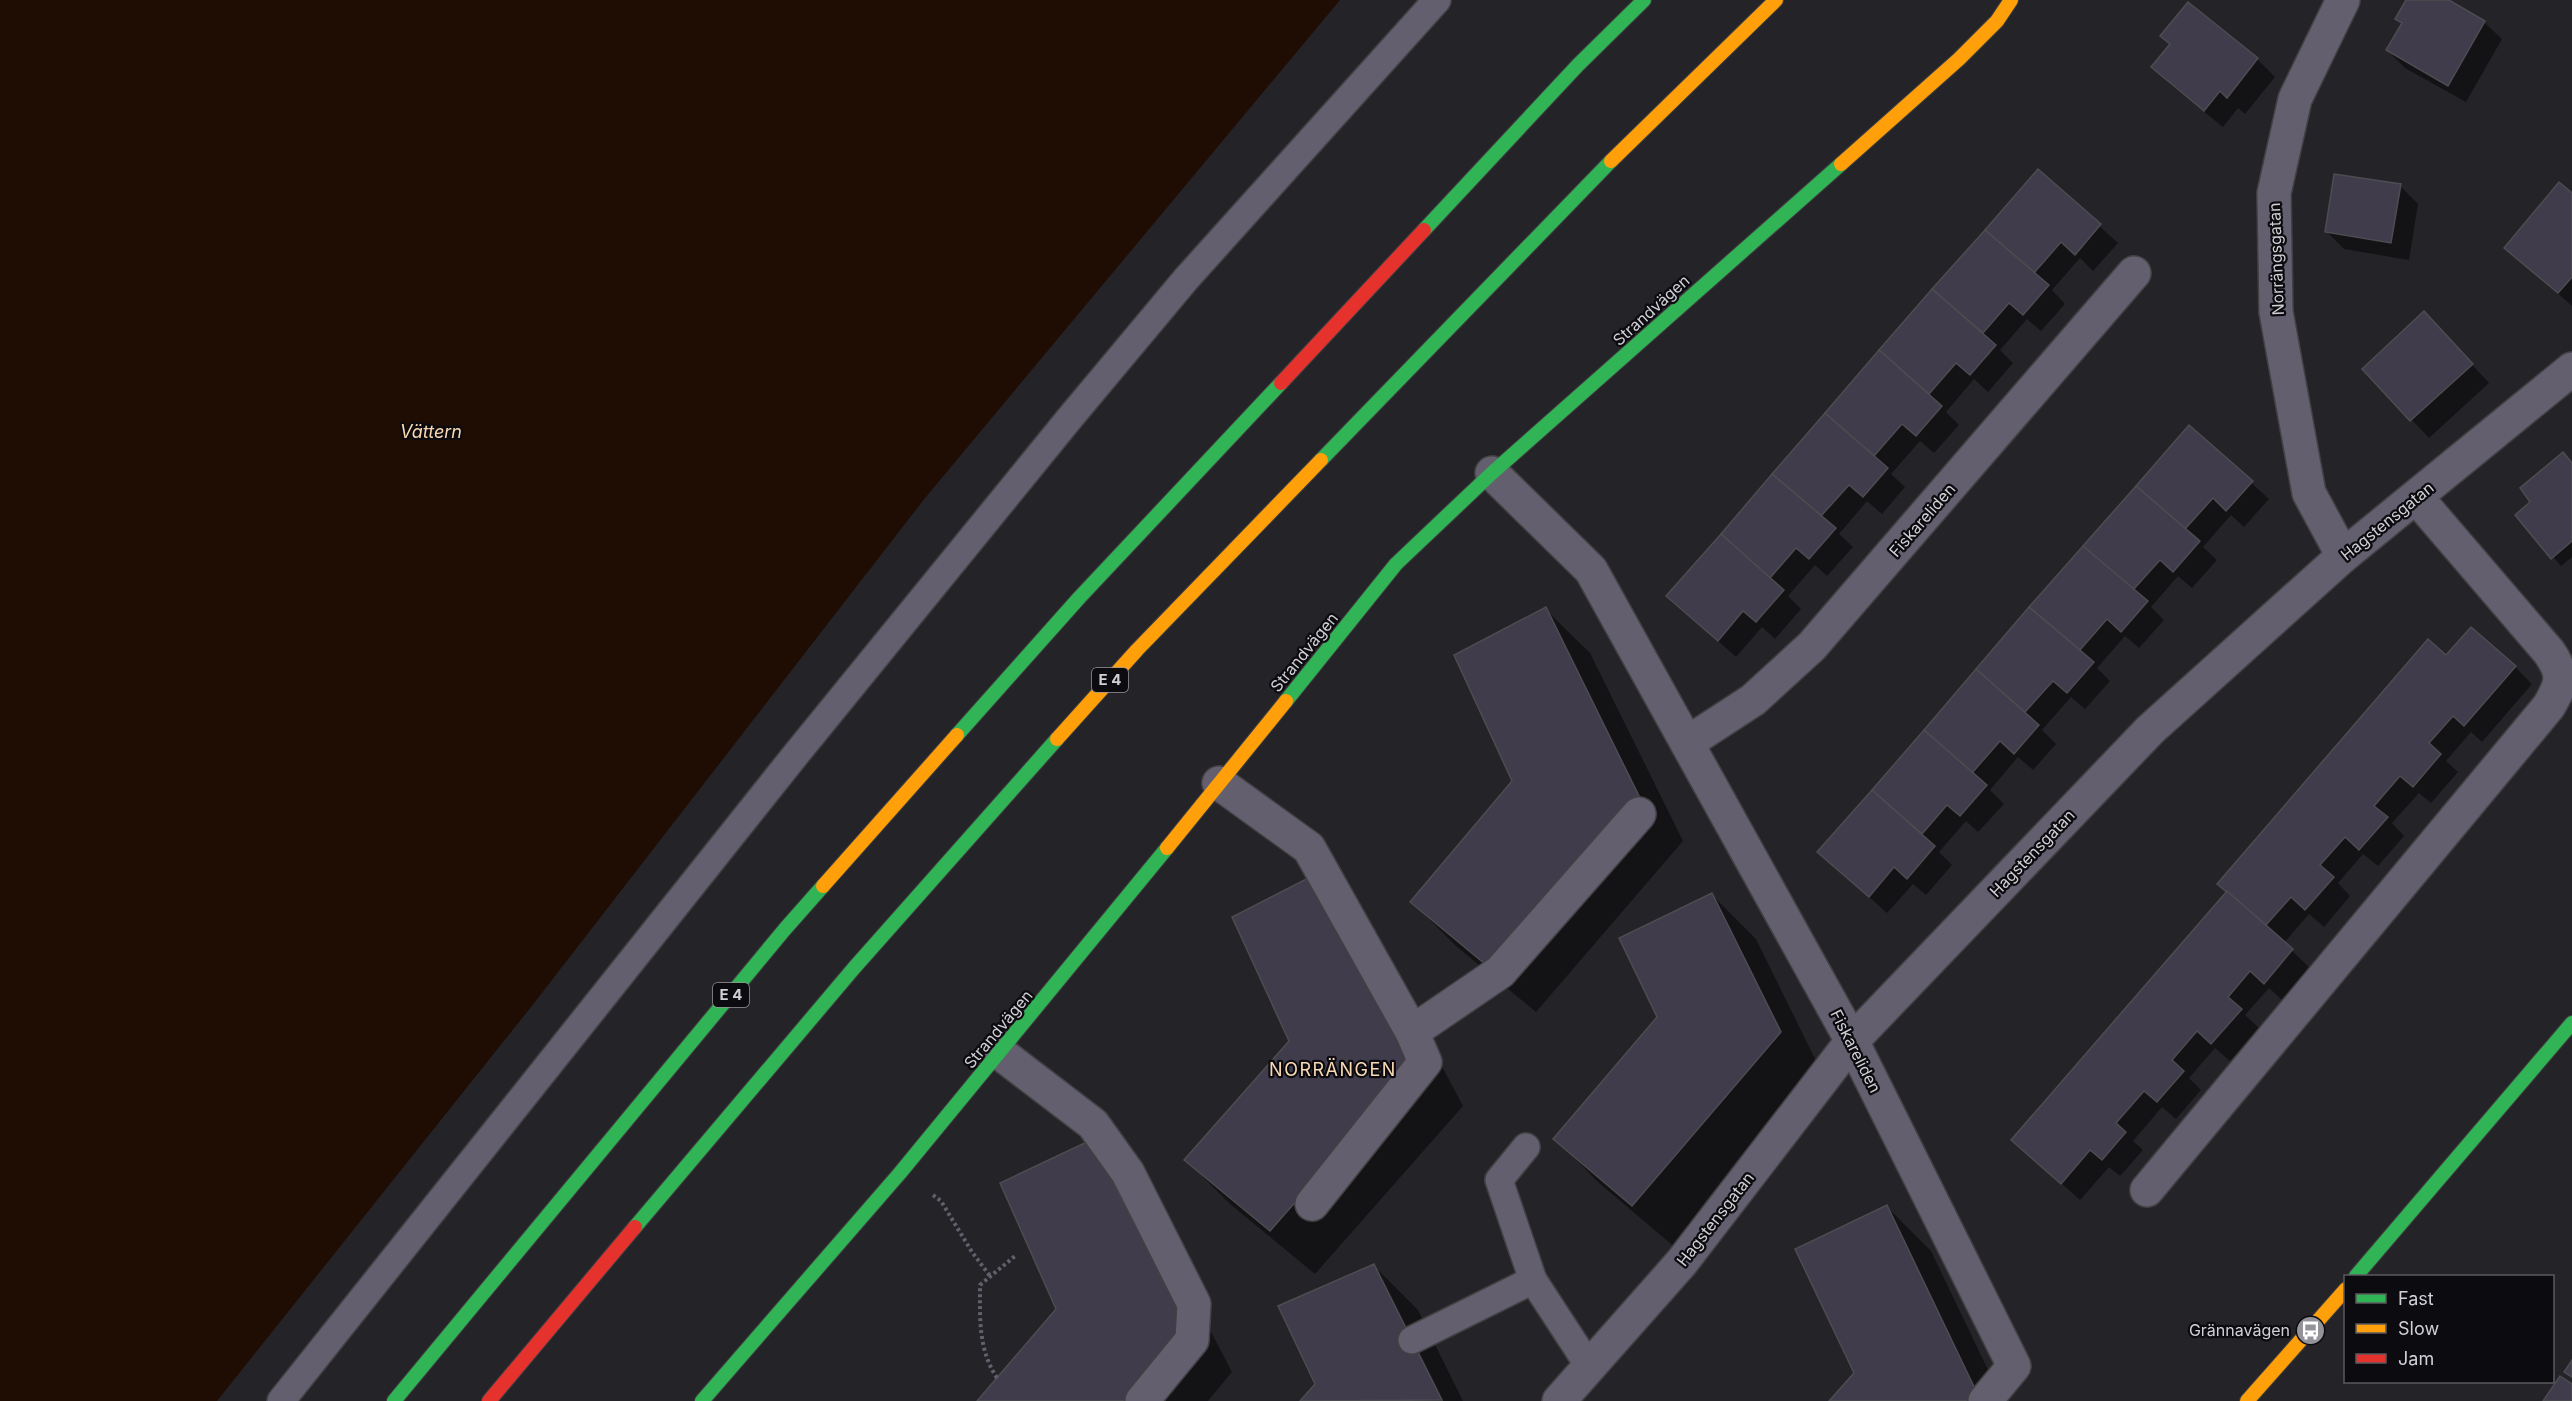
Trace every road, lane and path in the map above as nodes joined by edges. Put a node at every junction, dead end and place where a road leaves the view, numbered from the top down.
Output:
1 (1437, 0) edge
2 (1644, 0) edge
3 (1776, 0) edge
4 (2011, 0) edge
5 (2343, 0) edge
6 (2134, 273) dead end
7 (2572, 369) edge
8 (1492, 473) junction
9 (2417, 498) junction
10 (2343, 556) junction
11 (1687, 742) junction
12 (1219, 783) junction
13 (1639, 814) dead end
14 (2572, 1023) edge
15 (1412, 1032) junction
16 (1852, 1041) junction
17 (1000, 1053) junction
18 (1526, 1147) dead end
19 (900, 1173) junction
20 (2147, 1190) dead end
21 (1312, 1204) dead end
22 (1015, 1256) dead end
23 (2357, 1275) edge
24 (990, 1276) junction
25 (1533, 1280) junction
26 (2344, 1291) edge
27 (1412, 1340) dead end
28 (1589, 1366) junction
29 (997, 1378) dead end
30 (281, 1401) edge
31 (394, 1401) edge
32 (489, 1401) edge
33 (702, 1401) edge
34 (1142, 1401) edge
35 (1559, 1401) edge
36 (1985, 1401) edge
37 (2247, 1401) edge

1 - 30 lane
2 - 31 main road, E 4
3 - 32 main road, E 4
4 - 8 main road, Strandvägen
5 - 10 street, Norrängsgatan
6 - 11 street, Fiskareliden
7 - 9 street, Hagstensgatan
8 - 11 street, Fiskareliden
8 - 12 main road, Strandvägen
9 - 10 street, Hagstensgatan
9 - 20 street
10 - 16 street, Hagstensgatan
11 - 16 street, Fiskareliden
12 - 15 street
12 - 17 main road, Strandvägen
13 - 15 street
14 - 23 main road
15 - 21 street
16 - 28 street, Hagstensgatan
16 - 36 street, Fiskareliden
17 - 19 main road, Strandvägen
17 - 34 street
18 - 25 lane
19 - 24 path
19 - 33 main road, Strandvägen
22 - 24 path
24 - 29 path
25 - 27 lane
25 - 28 lane
26 - 37 main road
28 - 35 street, Hagstensgatan

